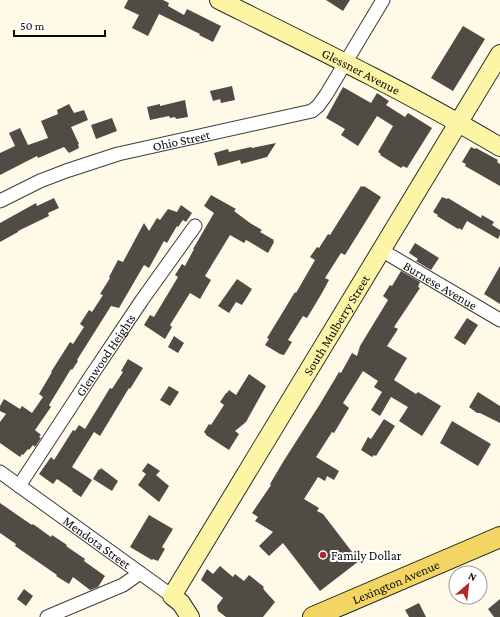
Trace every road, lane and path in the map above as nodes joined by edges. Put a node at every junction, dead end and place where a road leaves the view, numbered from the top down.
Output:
1 (219, 0) edge
2 (383, 0) edge
3 (500, 54) edge
4 (344, 62) junction
5 (458, 122) junction
6 (500, 147) edge
7 (0, 201) edge
8 (195, 226) dead end
9 (382, 250) junction
10 (500, 320) edge
11 (0, 472) edge
12 (19, 486) junction
13 (500, 537) edge
14 (140, 573) junction
15 (172, 596) junction
16 (46, 617) edge
17 (190, 617) edge
18 (313, 617) edge

1 - 4 street, Glessner Avenue
2 - 4 street, Ohio Street
3 - 5 street, South Mulberry Street
4 - 5 street, Glessner Avenue
4 - 7 street, Ohio Street
5 - 6 street, Glessner Avenue
5 - 9 street, South Mulberry Street
8 - 12 street, Glenwood Heights
9 - 10 street, Burnese Avenue
9 - 15 street, South Mulberry Street
11 - 12 street, Mendota Street
12 - 14 street, Mendota Street
13 - 18 main road, Lexington Avenue
14 - 15 street, Mendota Street
14 - 16 street
15 - 17 street, Mendota Street

